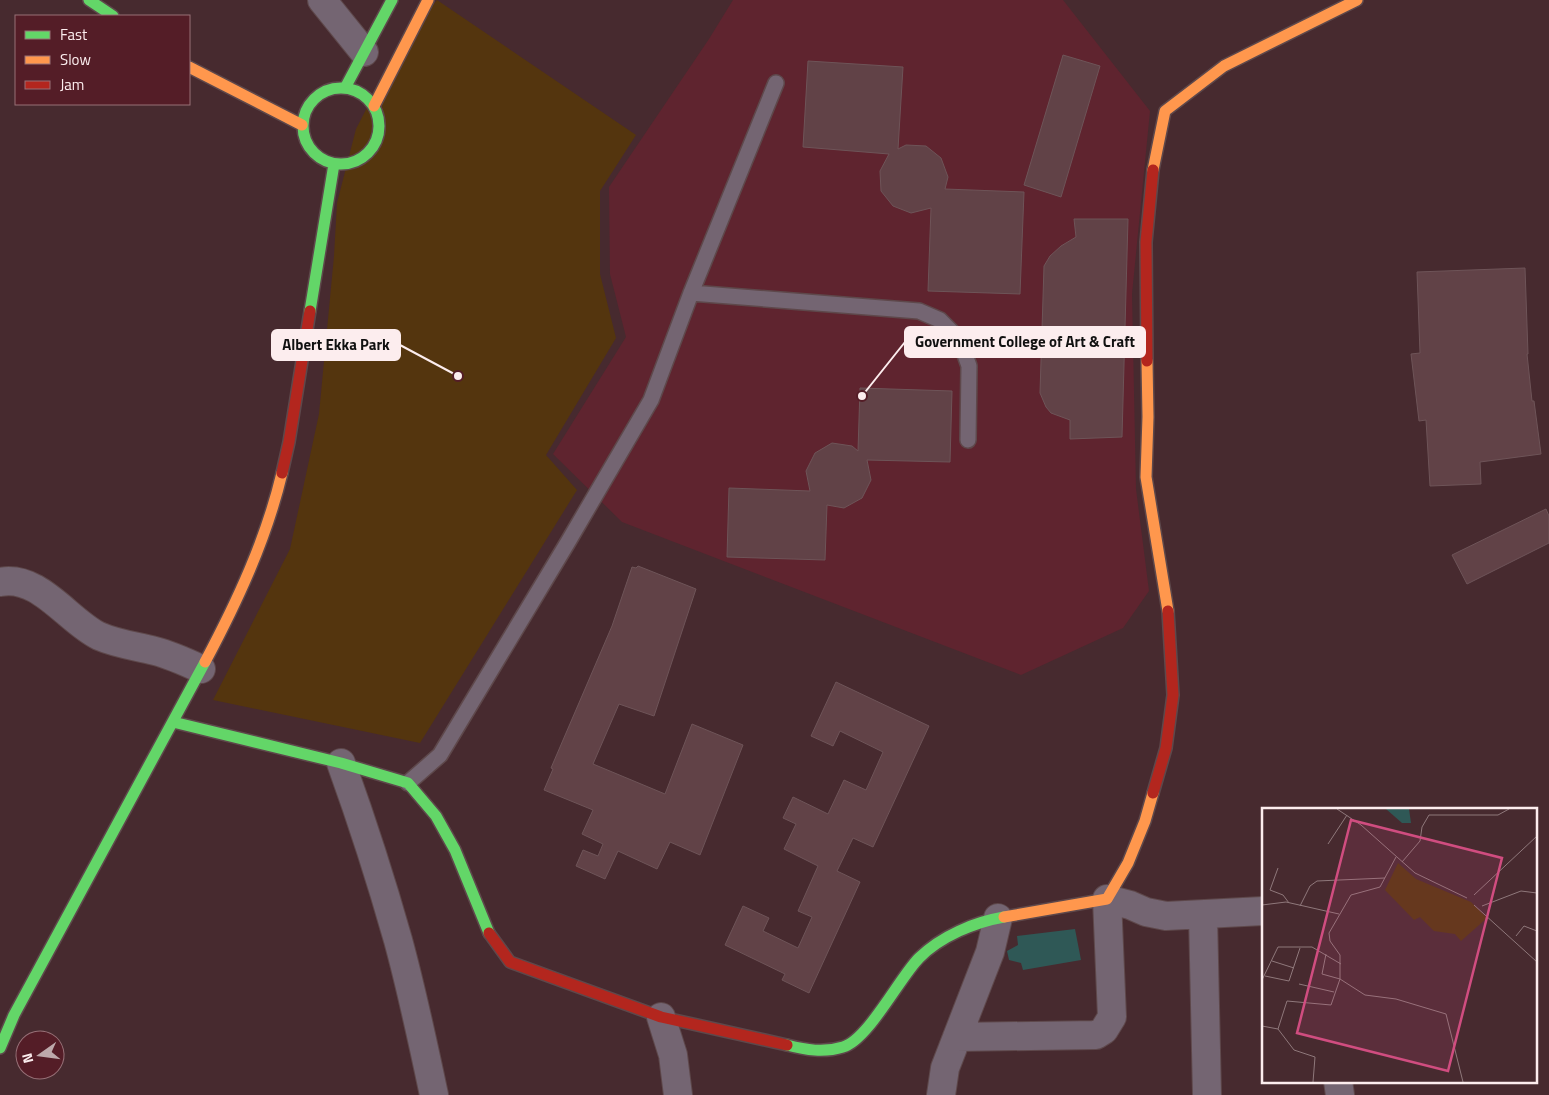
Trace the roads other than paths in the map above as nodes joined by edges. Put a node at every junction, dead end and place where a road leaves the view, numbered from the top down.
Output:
1 (89, 0) edge
2 (322, 0) edge
3 (392, 0) edge
4 (428, 0) edge
5 (1357, 0) edge
6 (112, 15) edge
7 (364, 52) junction
8 (190, 68) edge
9 (776, 83) dead end
10 (345, 88) junction
11 (374, 106) junction
12 (302, 126) junction
13 (334, 164) junction
14 (691, 294) junction
15 (968, 440) dead end
16 (0, 582) edge
17 (201, 669) junction
18 (173, 722) junction
19 (342, 763) junction
20 (408, 783) junction
21 (1107, 899) junction
22 (1262, 911) edge
23 (1203, 915) junction
24 (998, 918) junction
25 (661, 1017) junction
26 (957, 1037) junction
27 (0, 1048) edge
28 (1338, 1082) edge
29 (434, 1095) edge
30 (678, 1095) edge
31 (940, 1095) edge
32 (1207, 1095) edge
33 (1340, 1095) edge

1 - 6 street
2 - 7 street
3 - 7 street
4 - 11 street
5 - 21 street
7 - 10 street
8 - 12 street
9 - 14 lane
10 - 11 street
10 - 12 street
11 - 13 street
12 - 13 street
13 - 17 street
14 - 15 lane
14 - 20 lane
16 - 17 street
17 - 18 street
18 - 19 street
18 - 27 street
19 - 20 street
19 - 29 street
20 - 25 street
21 - 23 street
21 - 24 street
21 - 26 street
22 - 23 street
23 - 32 street
24 - 25 street
24 - 26 street
25 - 30 street
26 - 31 street
28 - 33 street

